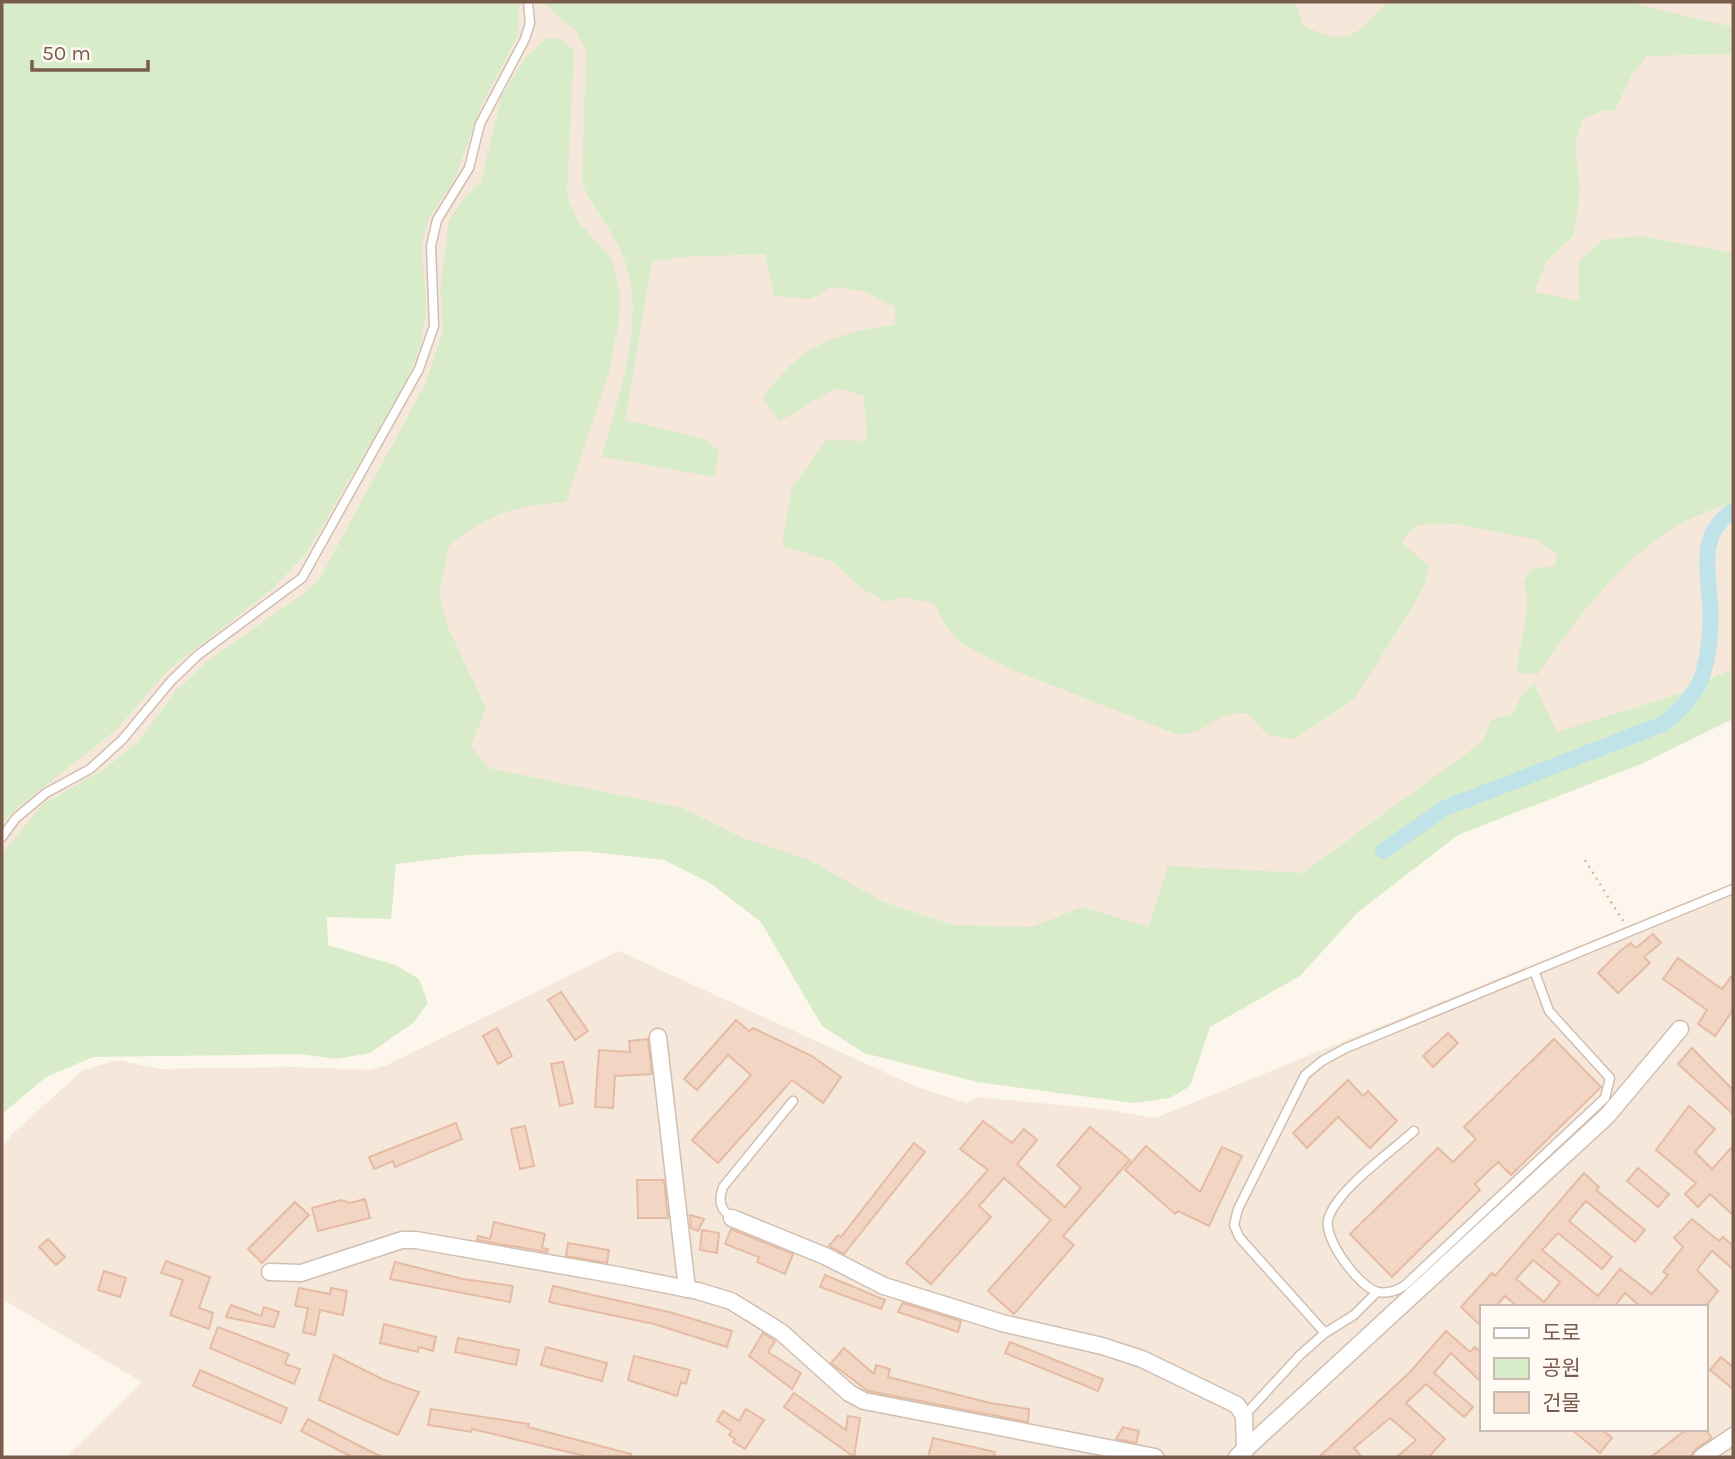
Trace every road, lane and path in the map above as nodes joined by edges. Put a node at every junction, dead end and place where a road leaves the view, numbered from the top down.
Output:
1 (528, 2) edge
2 (2, 837) edge
3 (1585, 860) dead end
4 (1733, 889) edge
5 (1631, 932) junction
6 (1535, 973) junction
7 (1680, 1028) dead end
8 (658, 1037) dead end
9 (793, 1101) dead end
10 (1414, 1131) dead end
11 (732, 1218) joint
12 (270, 1272) dead end
13 (687, 1289) junction
14 (1377, 1292) junction
15 (1325, 1333) junction
16 (1244, 1416) junction
17 (1733, 1436) edge
18 (1241, 1454) edge
19 (1154, 1457) edge
20 (1702, 1457) edge

1 - 2 lane
3 - 5 path
4 - 5 lane
5 - 6 lane
6 - 14 lane
6 - 15 lane
7 - 18 street
8 - 13 street
9 - 11 lane
10 - 14 lane
11 - 16 street
12 - 13 street
13 - 19 street
14 - 15 lane
15 - 16 lane
16 - 18 street
17 - 20 street

